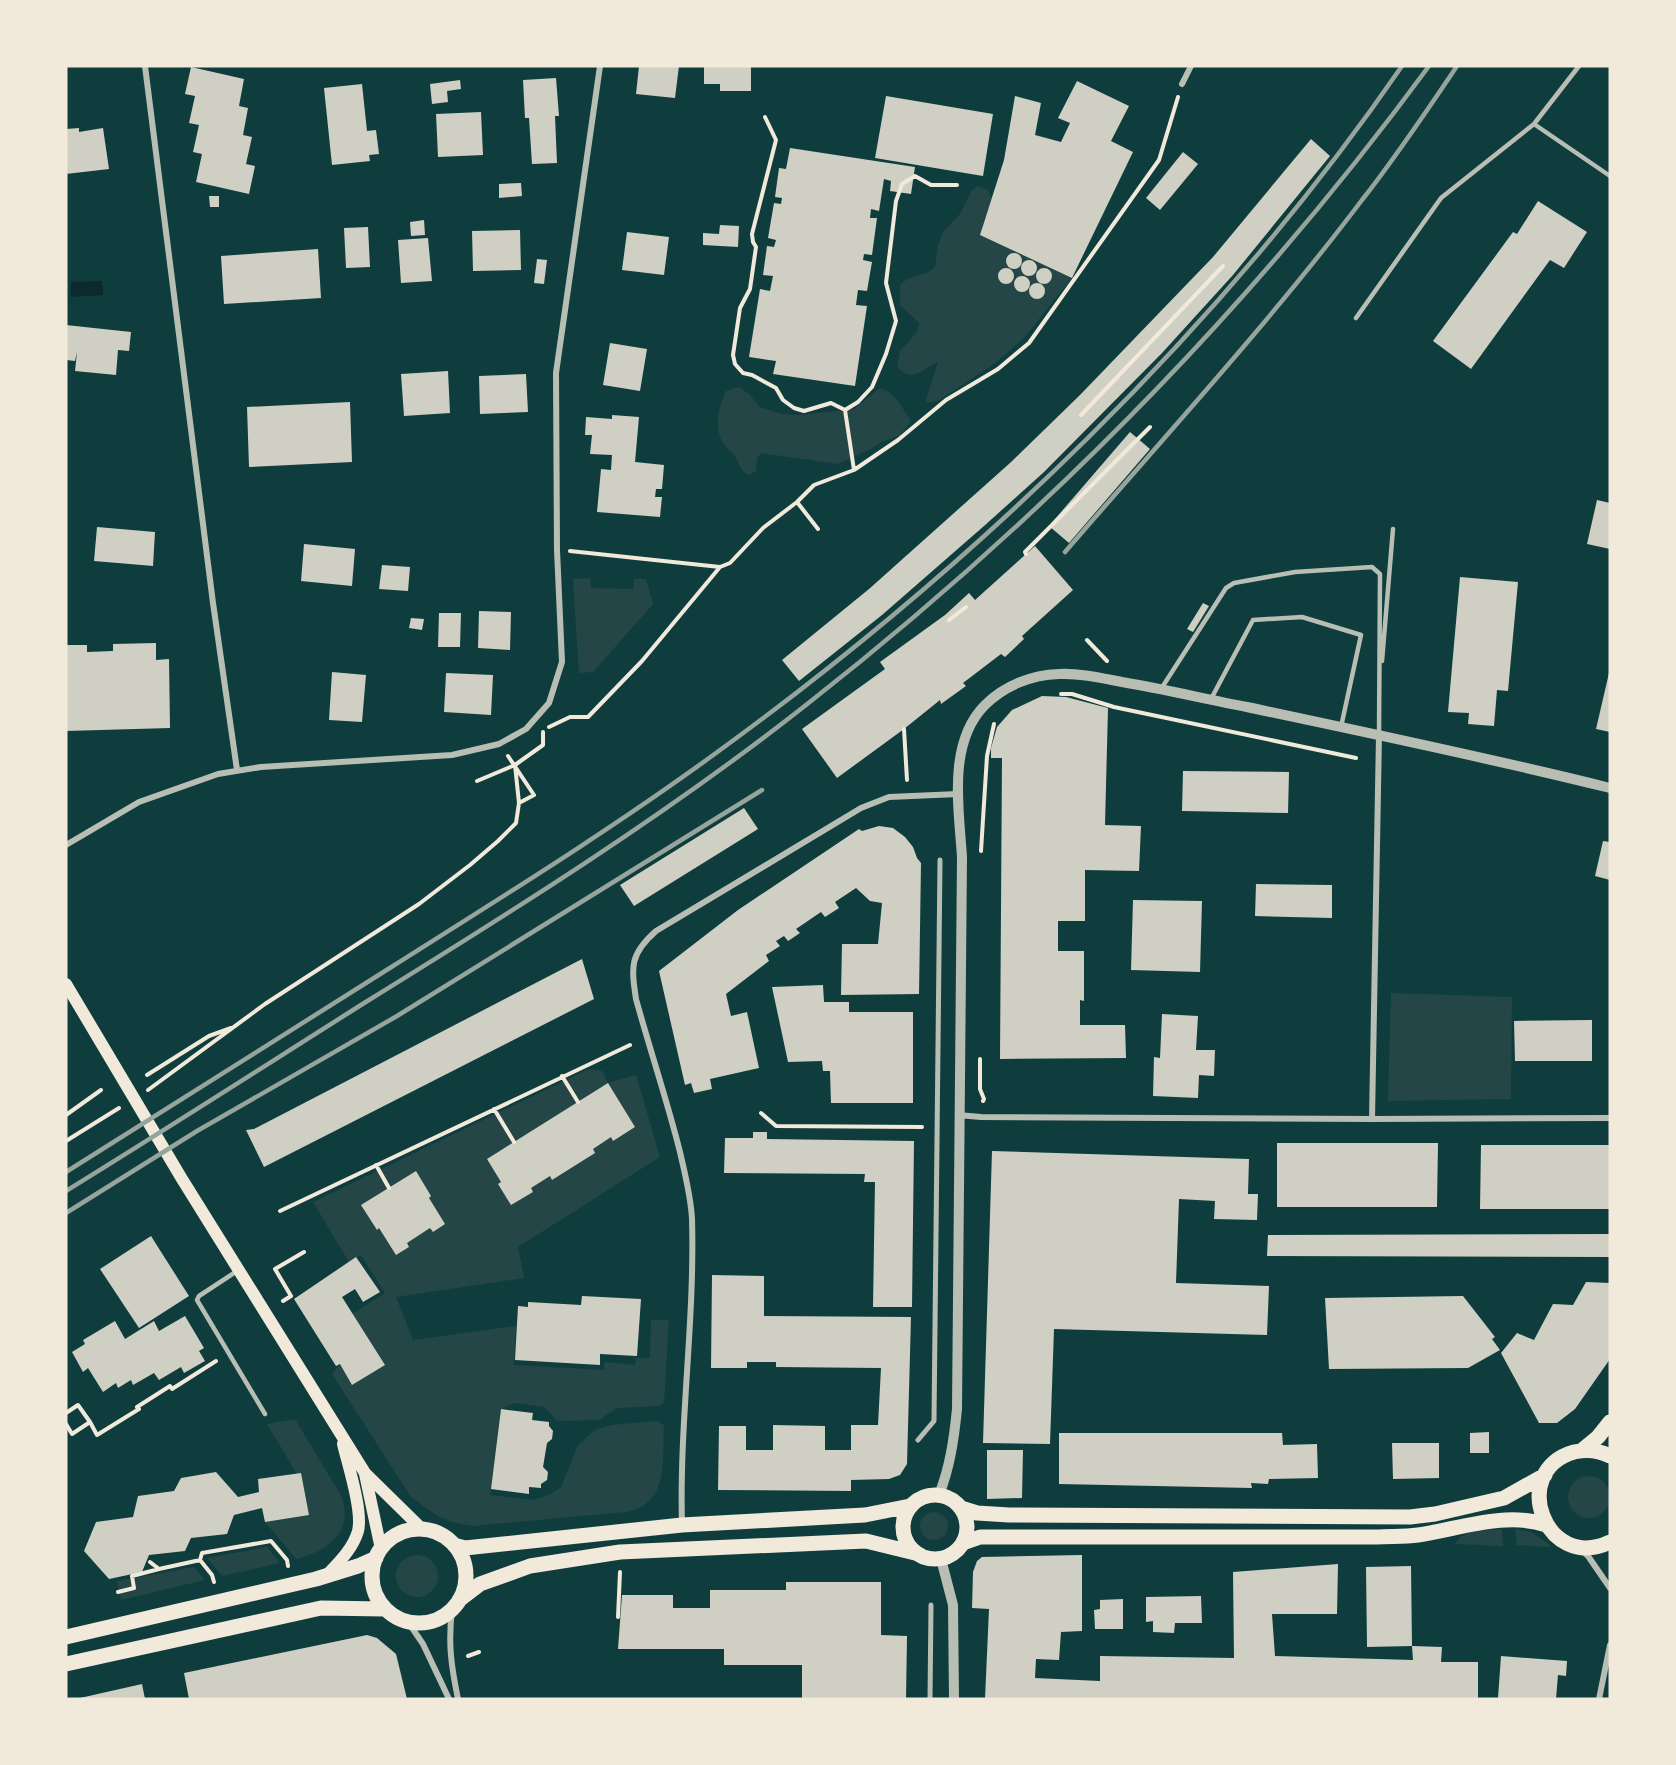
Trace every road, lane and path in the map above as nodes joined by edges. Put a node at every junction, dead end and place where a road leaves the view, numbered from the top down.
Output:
1 (145, 66) edge
2 (600, 66) edge
3 (1191, 66) edge
4 (1579, 66) edge
5 (1182, 84) joint
6 (765, 117) dead end
7 (1534, 124) junction
8 (1610, 176) edge
9 (957, 185) dead end
10 (1223, 266) dead end
11 (1356, 318) dead end
12 (845, 410) junction
13 (1081, 415) dead end
14 (1150, 427) dead end
15 (854, 470) junction
16 (798, 502) junction
17 (818, 529) dead end
18 (1393, 529) dead end
19 (557, 550) junction
20 (1026, 554) dead end
21 (720, 567) junction
22 (966, 607) dead end
23 (949, 620) dead end
24 (1087, 640) dead end
25 (1109, 664) dead end
26 (1161, 689) junction
27 (1061, 694) dead end
28 (1211, 700) junction
29 (999, 718) dead end
30 (1341, 727) junction
31 (904, 729) dead end
32 (1379, 735) junction
33 (499, 744) junction
34 (1356, 758) dead end
35 (514, 765) junction
36 (237, 770) junction
37 (907, 780) dead end
38 (477, 781) dead end
39 (1610, 788) edge
40 (958, 794) junction
41 (519, 803) junction
42 (66, 845) edge
43 (980, 856) dead end
44 (940, 860) dead end
45 (66, 984) edge
46 (234, 1027) junction
47 (630, 1045) dead end
48 (980, 1053) dead end
49 (147, 1075) dead end
50 (562, 1076) junction
51 (164, 1079) dead end
52 (101, 1090) dead end
53 (578, 1102) dead end
54 (981, 1103) dead end
55 (494, 1109) junction
56 (761, 1113) dead end
57 (66, 1115) edge
58 (958, 1115) junction
59 (1610, 1118) edge
60 (1372, 1119) junction
61 (101, 1120) dead end
62 (922, 1127) dead end
63 (66, 1142) edge
64 (514, 1142) dead end
65 (375, 1165) junction
66 (389, 1188) dead end
67 (280, 1211) dead end
68 (304, 1252) dead end
69 (240, 1269) junction
70 (283, 1302) dead end
71 (228, 1353) junction
72 (66, 1413) edge
73 (265, 1414) dead end
74 (90, 1422) junction
75 (1610, 1422) edge
76 (66, 1424) edge
77 (339, 1431) junction
78 (918, 1440) dead end
79 (1581, 1451) junction
80 (1610, 1455) edge
81 (365, 1473) junction
82 (1545, 1474) junction
83 (939, 1495) junction
84 (910, 1506) junction
85 (961, 1508) junction
86 (682, 1525) junction
87 (1546, 1525) junction
88 (422, 1529) junction
89 (1610, 1542) edge
90 (963, 1543) junction
91 (454, 1545) junction
92 (1576, 1546) junction
93 (378, 1553) junction
94 (915, 1553) junction
95 (940, 1559) junction
96 (200, 1560) junction
97 (150, 1562) dead end
98 (621, 1565) dead end
99 (288, 1566) dead end
100 (159, 1569) junction
101 (325, 1576) junction
102 (214, 1582) dead end
103 (1610, 1588) edge
104 (118, 1592) dead end
105 (456, 1605) junction
106 (931, 1605) dead end
107 (385, 1610) junction
108 (618, 1617) dead end
109 (408, 1622) junction
110 (66, 1637) edge
111 (1610, 1645) edge
112 (479, 1652) dead end
113 (468, 1656) dead end
114 (66, 1664) edge
115 (449, 1699) edge
116 (458, 1699) edge
117 (930, 1699) edge
118 (954, 1699) edge
119 (1599, 1699) edge

1 - 36 street
2 - 19 street
3 - 5 street
4 - 7 lane
5 - 15 path
6 - 12 path
7 - 8 lane
7 - 11 lane
9 - 12 path
10 - 13 path
12 - 15 path
14 - 20 path
15 - 16 path
16 - 17 path
16 - 21 path
18 - 32 lane
19 - 21 path
19 - 33 street
21 - 35 path
22 - 23 path
24 - 25 path
26 - 28 street
26 - 32 lane
26 - 32 lane
26 - 40 street
27 - 34 path
28 - 30 street
28 - 30 lane
29 - 43 path
30 - 32 street
31 - 37 path
32 - 39 street
32 - 60 street
33 - 35 path
33 - 36 street
35 - 38 path
35 - 41 path
35 - 41 path
36 - 42 street
40 - 58 street
40 - 86 street
41 - 46 path
44 - 78 street
45 - 69 main road
46 - 49 path
46 - 51 path
47 - 50 path
48 - 54 path
50 - 53 path
50 - 55 path
52 - 57 path
55 - 64 path
55 - 65 path
56 - 62 path
58 - 60 street
58 - 83 street
59 - 60 street
61 - 63 path
65 - 66 path
65 - 67 path
68 - 70 path
69 - 71 lane
69 - 77 main road
71 - 73 lane
71 - 74 path
72 - 74 path
74 - 76 path
75 - 79 main road
77 - 81 main road
77 - 101 main road
79 - 80 main road
79 - 82 main road
81 - 88 main road
81 - 93 main road
82 - 85 main road
82 - 87 main road
83 - 84 main road
83 - 85 main road
84 - 86 main road
84 - 94 main road
85 - 90 main road
86 - 91 main road
87 - 90 main road
87 - 92 main road
88 - 91 main road
88 - 93 main road
89 - 92 main road
90 - 95 main road
91 - 105 main road
92 - 103 street
93 - 101 main road
93 - 107 main road
94 - 95 main road
94 - 105 main road
95 - 118 street
96 - 99 path
96 - 100 path
96 - 102 path
97 - 100 path
98 - 108 path
100 - 104 path
101 - 110 main road
105 - 109 main road
105 - 116 street
106 - 117 street
107 - 109 main road
107 - 114 main road
109 - 115 street
111 - 119 street
112 - 113 path

